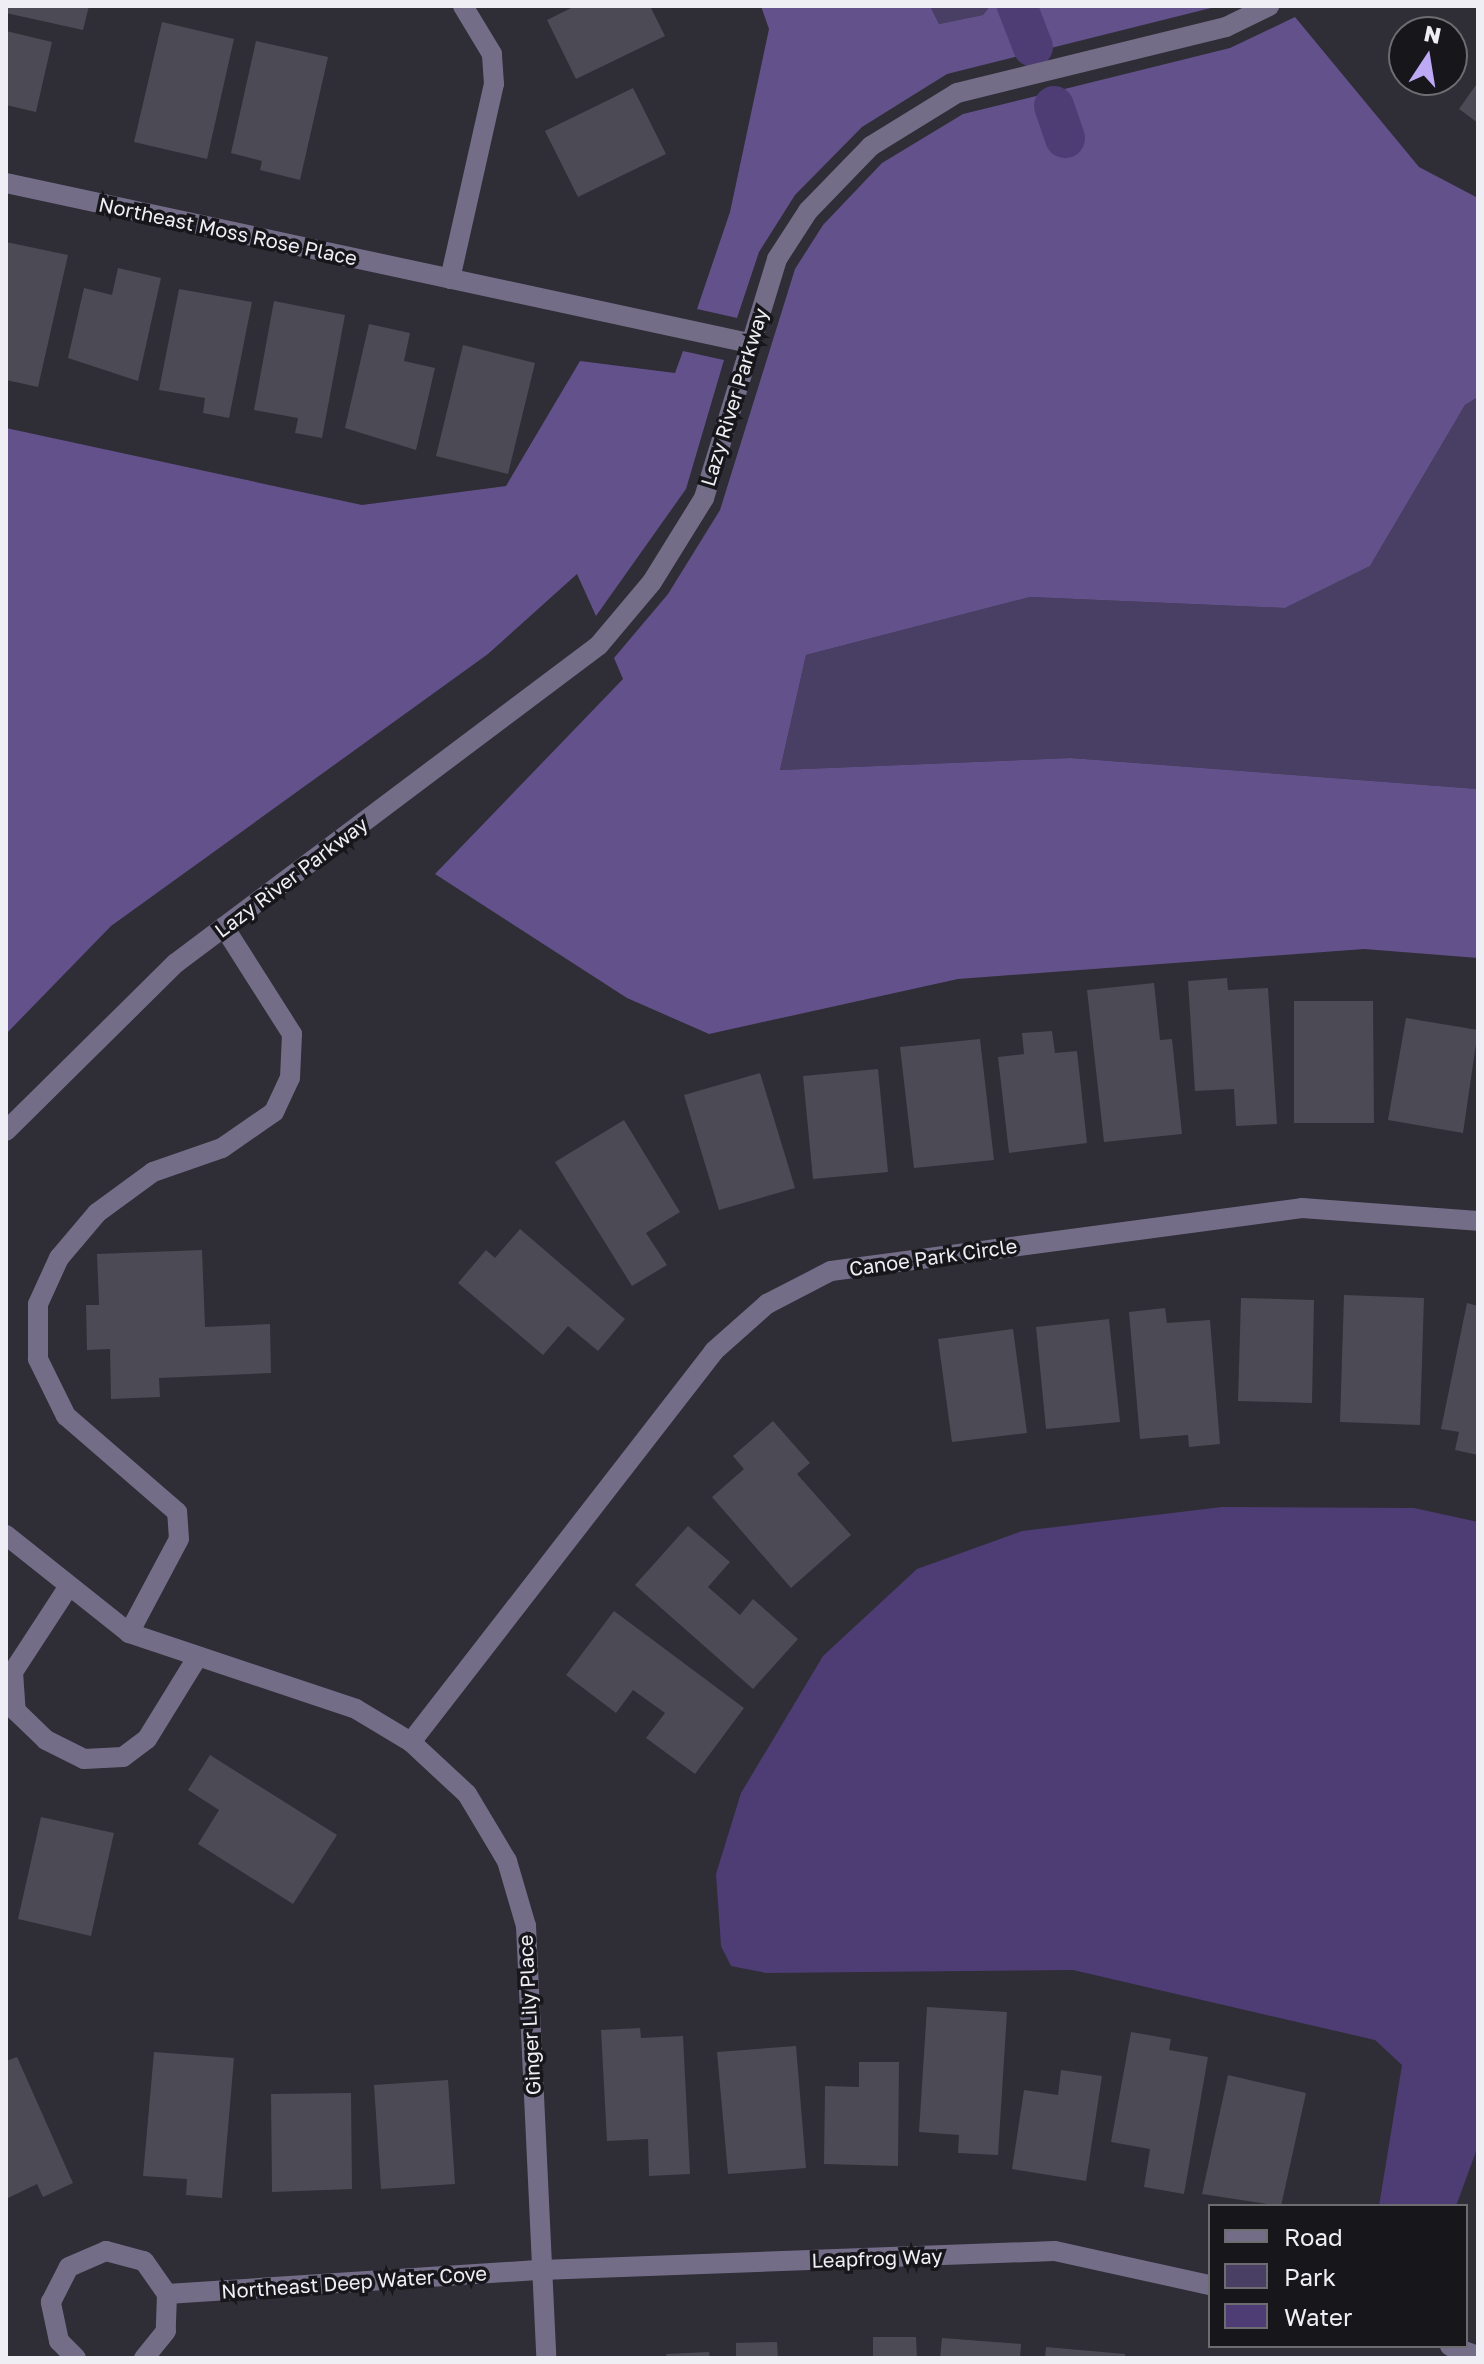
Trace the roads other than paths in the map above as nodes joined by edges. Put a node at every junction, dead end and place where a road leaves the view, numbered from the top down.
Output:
1 (463, 6) edge
2 (1269, 6) edge
3 (6, 183) edge
4 (450, 279) junction
5 (749, 343) junction
6 (224, 927) junction
7 (6, 1131) edge
8 (1478, 1221) edge
9 (6, 1535) edge
10 (69, 1586) junction
11 (129, 1633) junction
12 (195, 1661) junction
13 (411, 1742) junction
14 (541, 2270) junction
15 (1208, 2285) edge
16 (167, 2294) junction
17 (1456, 2348) edge
18 (1478, 2356) edge
19 (76, 2358) edge
20 (144, 2358) edge
21 (546, 2358) edge

1 - 4 street
2 - 5 street, Lazy River Parkway
3 - 4 street, Northeast Moss Rose Place
4 - 5 street, Northeast Moss Rose Place
5 - 6 street, Lazy River Parkway
6 - 7 street, Lazy River Parkway
6 - 11 street
8 - 13 street, Canoe Park Circle
9 - 10 street, Ginger Lily Place
10 - 11 street, Ginger Lily Place
10 - 12 street
11 - 12 street, Ginger Lily Place
12 - 13 street, Ginger Lily Place
13 - 14 street, Ginger Lily Place
14 - 15 street, Leapfrog Way
14 - 16 street, Northeast Deep Water Cove
14 - 21 street
16 - 19 street
16 - 20 street
17 - 18 street

